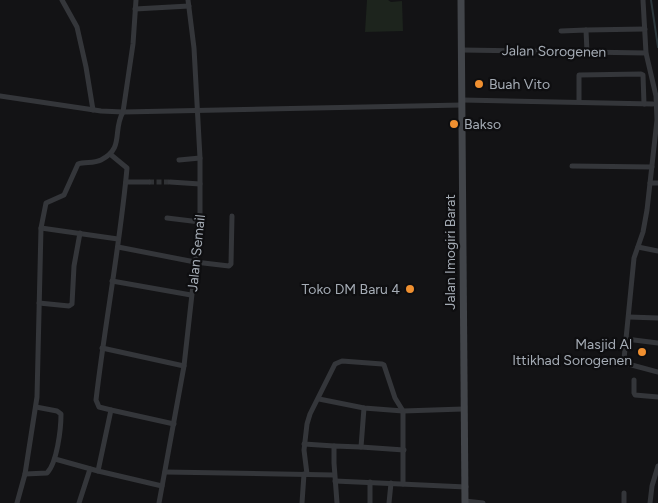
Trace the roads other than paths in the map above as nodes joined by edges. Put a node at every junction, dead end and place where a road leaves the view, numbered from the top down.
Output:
1 (62, 0) edge
2 (136, 0) edge
3 (462, 0) edge
4 (643, 0) edge
5 (189, 3) edge
6 (135, 9) junction
7 (645, 29) junction
8 (586, 30) junction
9 (561, 31) dead end
10 (462, 50) junction
11 (587, 52) junction
12 (646, 53) junction
13 (0, 96) edge
14 (657, 96) edge
15 (579, 102) junction
16 (462, 103) junction
17 (644, 104) junction
18 (653, 104) dead end
19 (93, 110) junction
20 (197, 110) junction
21 (123, 112) junction
22 (656, 137) edge
23 (110, 154) junction
24 (200, 158) junction
25 (179, 160) dead end
26 (572, 166) dead end
27 (652, 167) junction
28 (126, 182) junction
29 (149, 182) tunnel mouth
30 (170, 182) tunnel mouth
31 (650, 183) junction
32 (200, 184) junction
33 (658, 184) edge
34 (232, 216) dead end
35 (167, 218) dead end
36 (200, 222) junction
37 (41, 228) junction
38 (80, 233) junction
39 (118, 239) junction
40 (118, 247) junction
41 (638, 248) junction
42 (658, 251) edge
43 (195, 262) junction
44 (112, 281) junction
45 (191, 295) junction
46 (39, 303) junction
47 (629, 317) junction
48 (658, 318) edge
49 (626, 339) junction
50 (658, 343) edge
51 (102, 348) junction
52 (184, 366) junction
53 (658, 372) edge
54 (634, 380) dead end
55 (658, 397) edge
56 (319, 399) junction
57 (36, 407) junction
58 (364, 408) junction
59 (463, 409) junction
60 (111, 410) junction
61 (403, 411) junction
62 (174, 424) junction
63 (304, 444) junction
64 (334, 446) junction
65 (361, 447) junction
66 (404, 450) junction
67 (55, 459) junction
68 (658, 466) edge
69 (90, 469) junction
70 (98, 471) junction
71 (165, 472) junction
72 (25, 474) junction
73 (306, 474) junction
74 (334, 474) junction
75 (335, 481) junction
76 (370, 482) junction
77 (390, 484) junction
78 (403, 484) junction
79 (162, 486) junction
80 (466, 487) junction
81 (624, 492) dead end
82 (465, 502) edge
83 (17, 503) edge
84 (79, 503) edge
85 (159, 503) edge
86 (302, 503) edge
87 (338, 503) edge
88 (370, 503) edge
89 (389, 503) edge
90 (484, 503) edge
91 (624, 503) edge
92 (650, 503) edge

1 - 19 street
2 - 6 street
3 - 10 main road, Jalan Imogiri Barat
4 - 7 street
5 - 6 street
5 - 20 street, Jalan Semail
6 - 21 street
7 - 8 street
7 - 12 street
8 - 9 street
8 - 11 street
10 - 11 street, Jalan Sorogenen
10 - 16 main road, Jalan Imogiri Barat
11 - 12 street, Jalan Sorogenen
12 - 14 street
13 - 19 street
14 - 22 street
15 - 16 street
15 - 17 street
15 - 17 street
16 - 20 street
16 - 59 main road, Jalan Imogiri Barat
17 - 18 street
19 - 21 street
20 - 21 street
20 - 24 street, Jalan Semail
21 - 23 street
22 - 27 street
23 - 28 street
23 - 37 street
24 - 25 street
24 - 32 street, Jalan Semail
26 - 27 street
27 - 31 street
28 - 29 street
28 - 39 street
30 - 32 street
31 - 33 street
31 - 41 street
32 - 36 street, Jalan Semail
34 - 43 street
35 - 36 street
36 - 43 street, Jalan Semail
37 - 38 street
37 - 46 street
38 - 39 street
38 - 46 street
39 - 40 street
40 - 43 street
40 - 44 street
41 - 42 street
41 - 47 street
43 - 45 street, Jalan Semail
44 - 45 street
44 - 51 street
45 - 52 street, Jalan Semail
46 - 57 street
47 - 48 street
47 - 49 street
49 - 50 street
49 - 53 street
51 - 52 street
51 - 60 street
52 - 62 street, Jalan Semail
54 - 55 street
56 - 58 street
56 - 61 street
56 - 63 street
57 - 67 street
57 - 72 street
58 - 61 street
58 - 65 street
59 - 61 street
59 - 80 main road, Jalan Imogiri Barat
60 - 62 street
60 - 70 street
61 - 66 street
62 - 71 street, Jalan Semail
63 - 64 street
63 - 73 street
64 - 65 street
64 - 74 street
65 - 66 street
66 - 78 street
67 - 69 street
67 - 72 street
68 - 92 street
69 - 70 street
69 - 84 street
70 - 79 street
71 - 73 street
71 - 79 street, Jalan Semail
72 - 83 street
73 - 74 street
73 - 86 street
74 - 75 street
75 - 76 street
75 - 87 street
76 - 77 street
76 - 88 street
77 - 78 street
77 - 89 street
78 - 80 street
79 - 85 street, Jalan Semail
80 - 82 main road, Jalan Imogiri Barat
81 - 91 street
82 - 90 street

